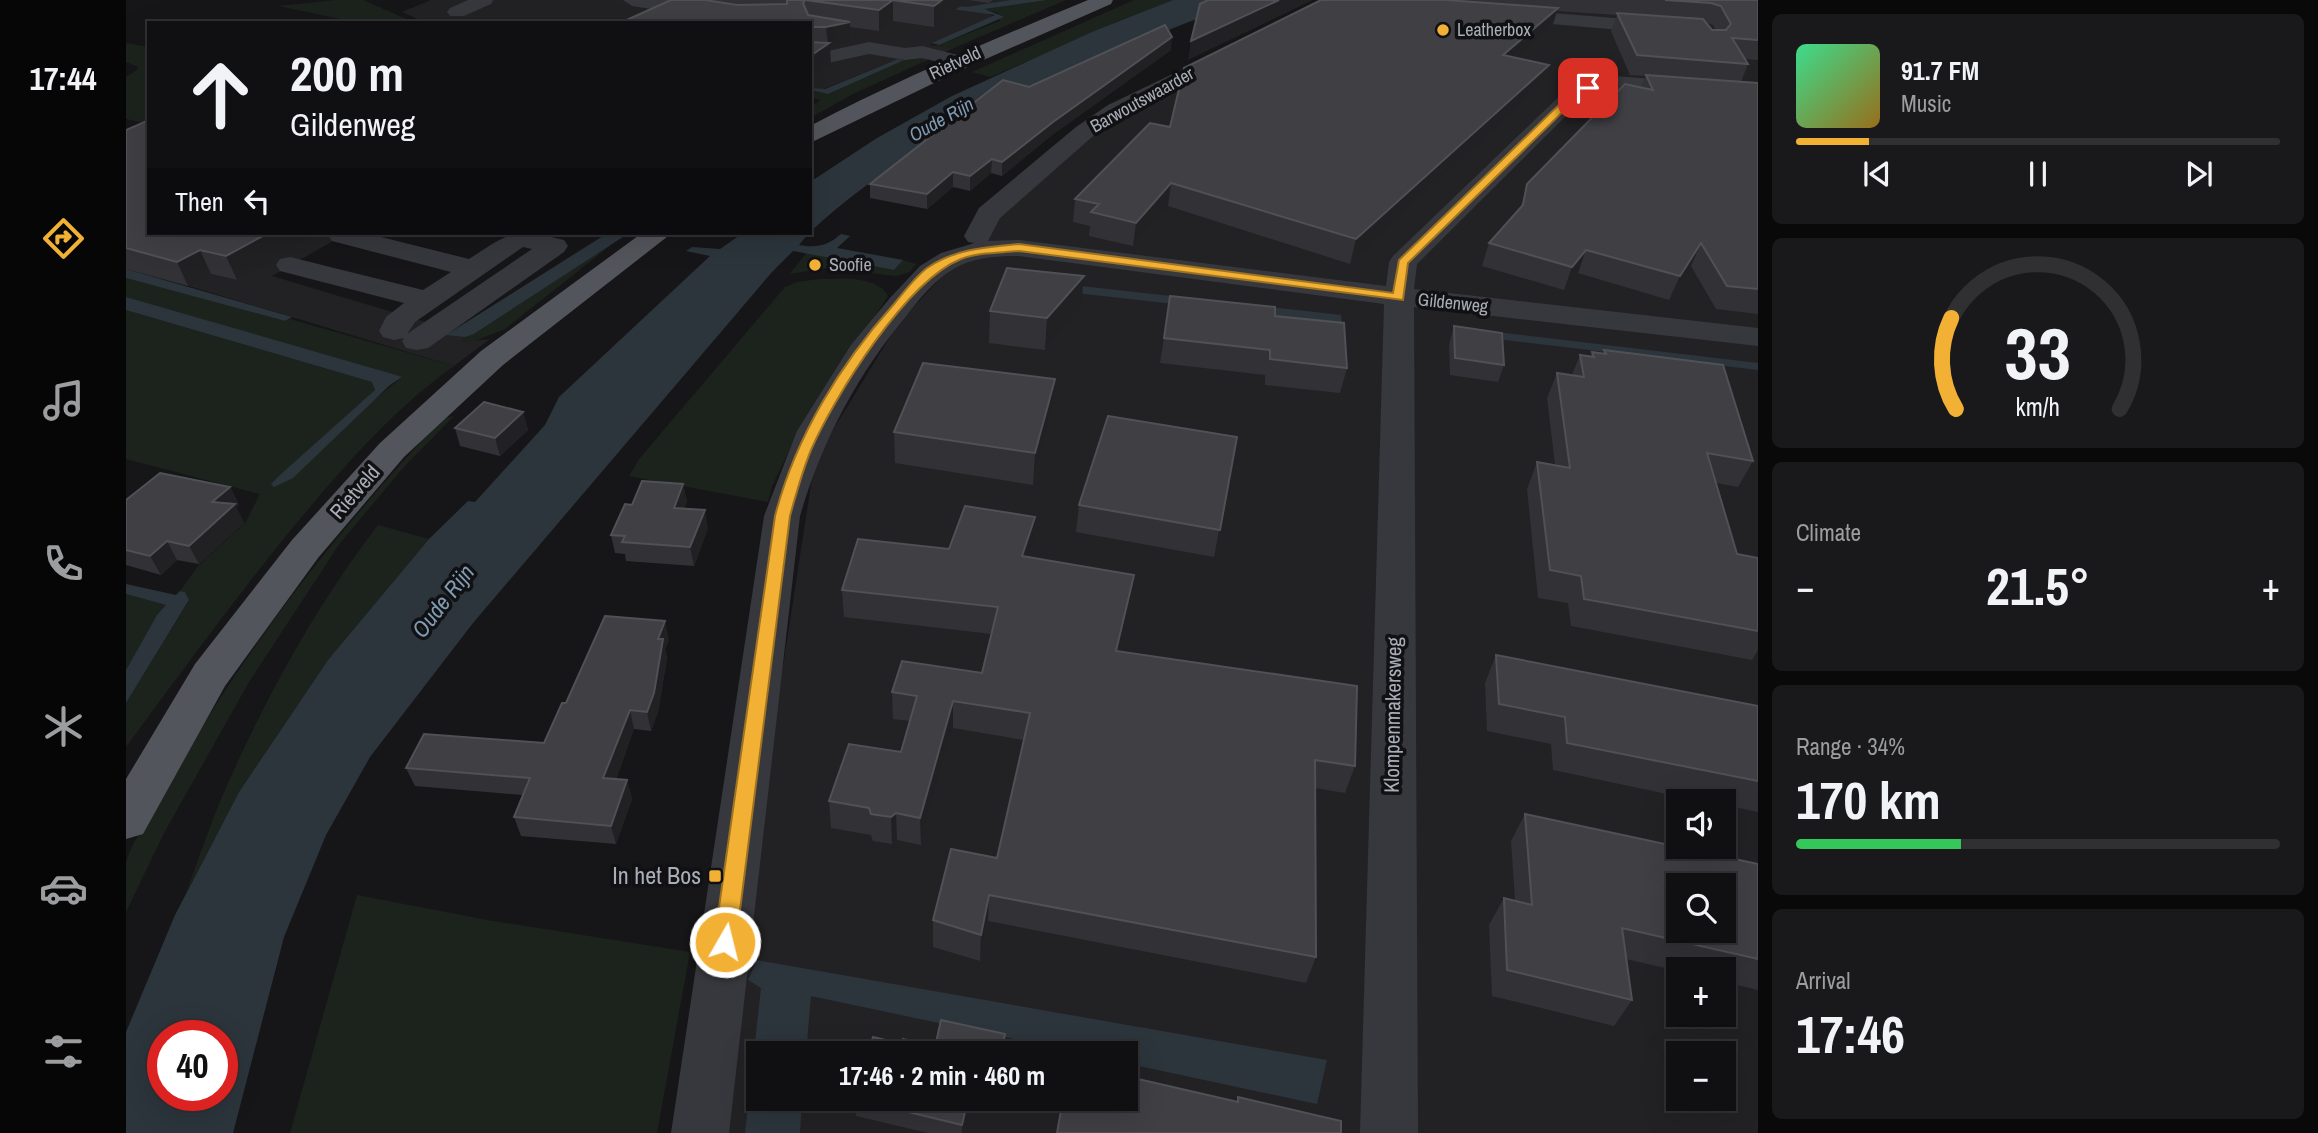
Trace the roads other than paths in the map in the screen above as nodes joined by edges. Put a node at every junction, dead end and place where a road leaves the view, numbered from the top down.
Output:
1 (484, 0) edge
2 (632, 0) edge
3 (1104, 0) edge
4 (457, 12) dead end
5 (1486, 14) edge
6 (764, 21) edge
7 (1690, 29) edge
8 (849, 34) edge
9 (1254, 41) edge
10 (922, 52) junction
11 (812, 56) edge
12 (959, 61) junction
13 (1758, 94) edge
14 (812, 135) edge
15 (342, 235) dead end
16 (511, 235) edge
17 (651, 239) edge
18 (980, 243) junction
19 (290, 265) dead end
20 (474, 269) junction
21 (1399, 297) junction
22 (427, 300) junction
23 (1758, 337) edge
24 (126, 820) edge
25 (700, 1133) edge
26 (1389, 1133) edge

1 - 4 street
2 - 6 street
3 - 12 main road, Rietveld
5 - 7 street
8 - 10 street
9 - 18 street, Barwoutswaarder
10 - 11 street
10 - 12 street
12 - 14 main road, Rietveld
13 - 21 street, Klompenmakersweg
15 - 20 street
16 - 20 street
16 - 22 street
17 - 24 main road, Rietveld
18 - 21 street, Gildenweg
18 - 25 street
19 - 22 street
20 - 22 street
21 - 23 street, Gildenweg
21 - 26 street, Klompenmakersweg

